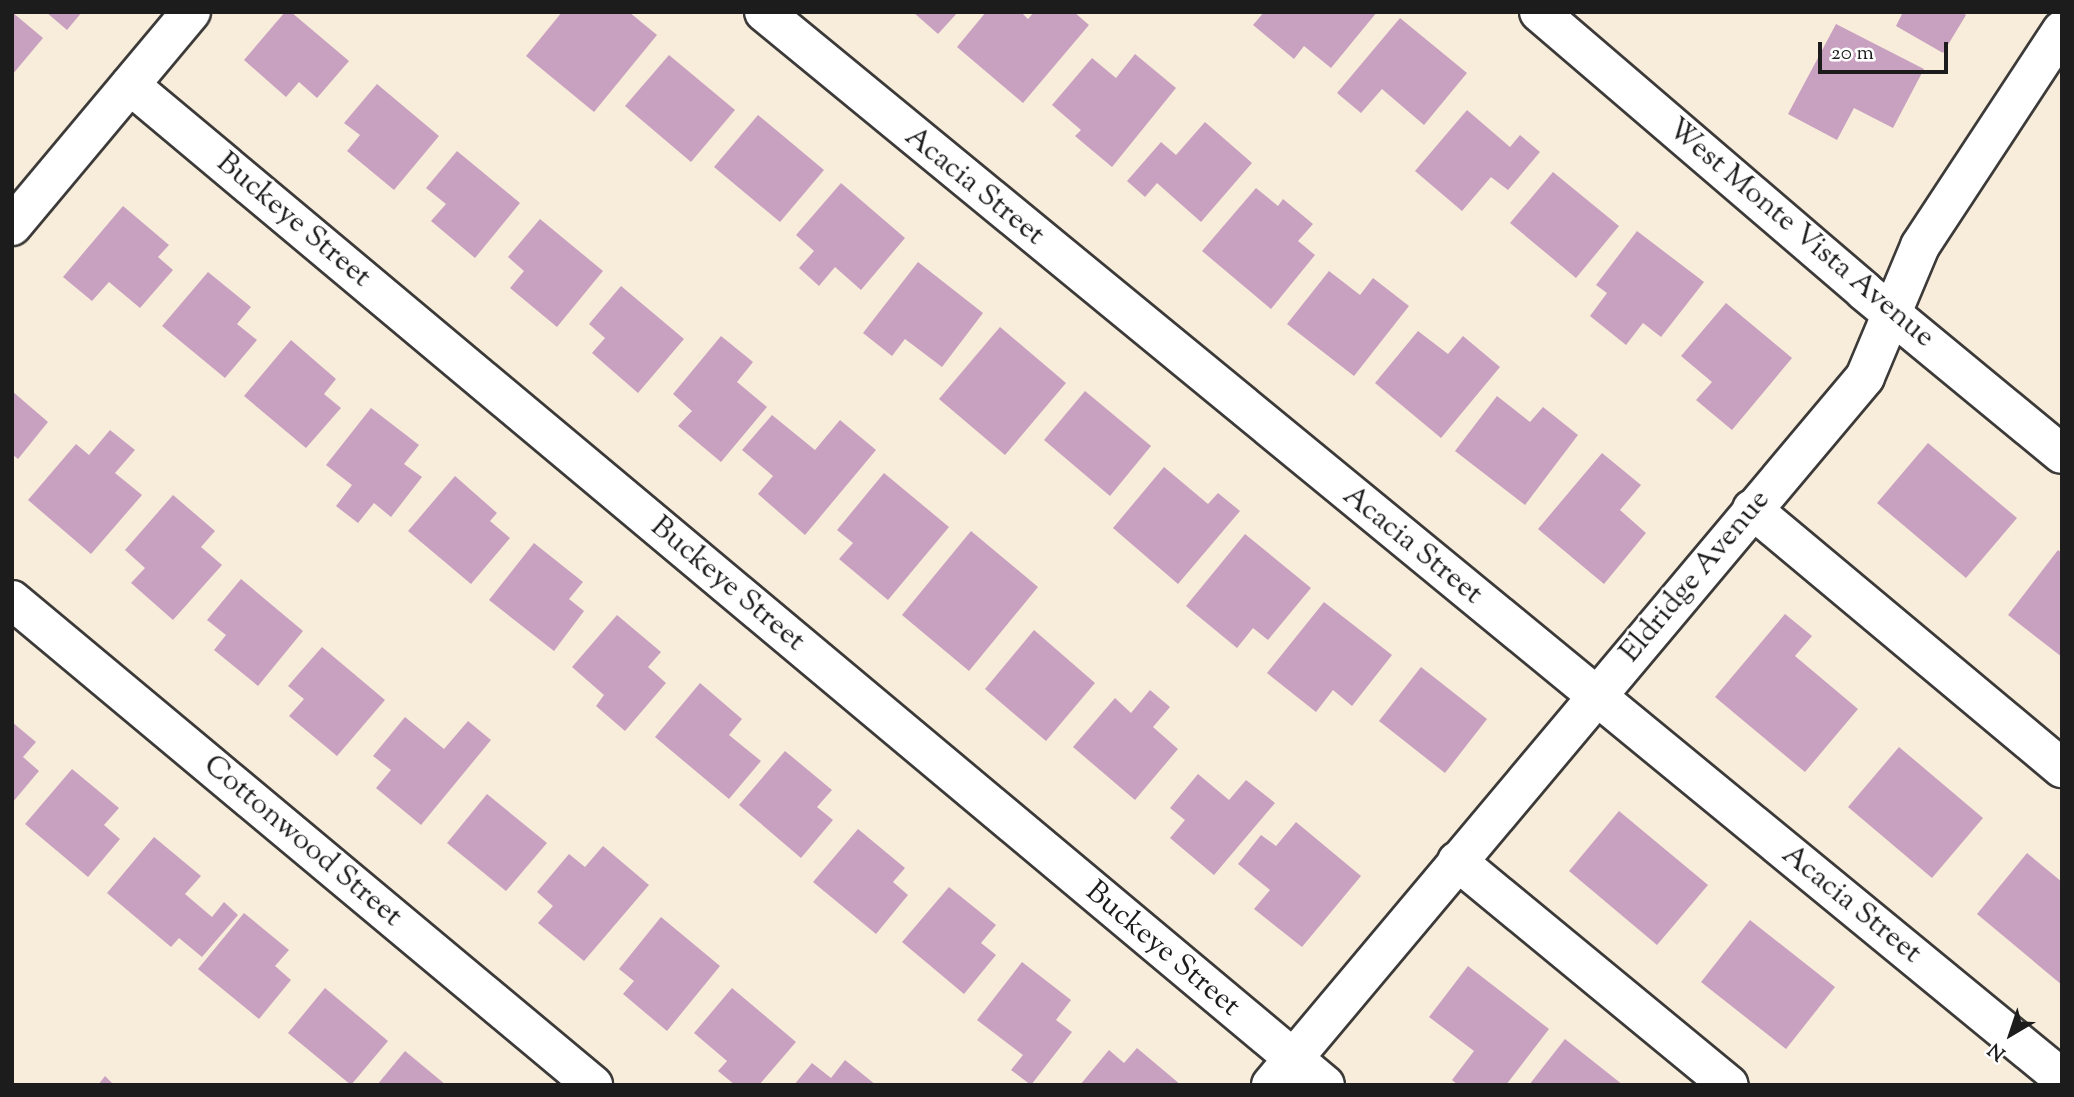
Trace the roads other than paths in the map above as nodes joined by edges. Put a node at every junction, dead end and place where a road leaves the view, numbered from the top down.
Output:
1 (191, 12) edge
2 (764, 12) edge
3 (1539, 12) edge
4 (2062, 30) edge
5 (130, 85) junction
6 (12, 226) edge
7 (1891, 313) junction
8 (2062, 454) edge
9 (1752, 509) junction
10 (12, 600) edge
11 (1596, 697) junction
12 (2062, 768) edge
13 (1457, 861) junction
14 (1282, 1072) edge
15 (2062, 1078) edge
16 (593, 1085) edge
17 (1325, 1085) edge
18 (1729, 1085) edge

1 - 5 street
2 - 11 street, Acacia Street
3 - 7 street, West Monte Vista Avenue
4 - 7 street, Eldridge Avenue
5 - 6 street
5 - 14 street, Buckeye Street
7 - 8 street, West Monte Vista Avenue
7 - 9 street, Eldridge Avenue
9 - 11 street, Eldridge Avenue
9 - 12 street
10 - 16 street, Cottonwood Street
11 - 13 street, Eldridge Avenue
11 - 15 street, Acacia Street
13 - 14 street, Eldridge Avenue
13 - 18 street
14 - 17 street, Buckeye Street

